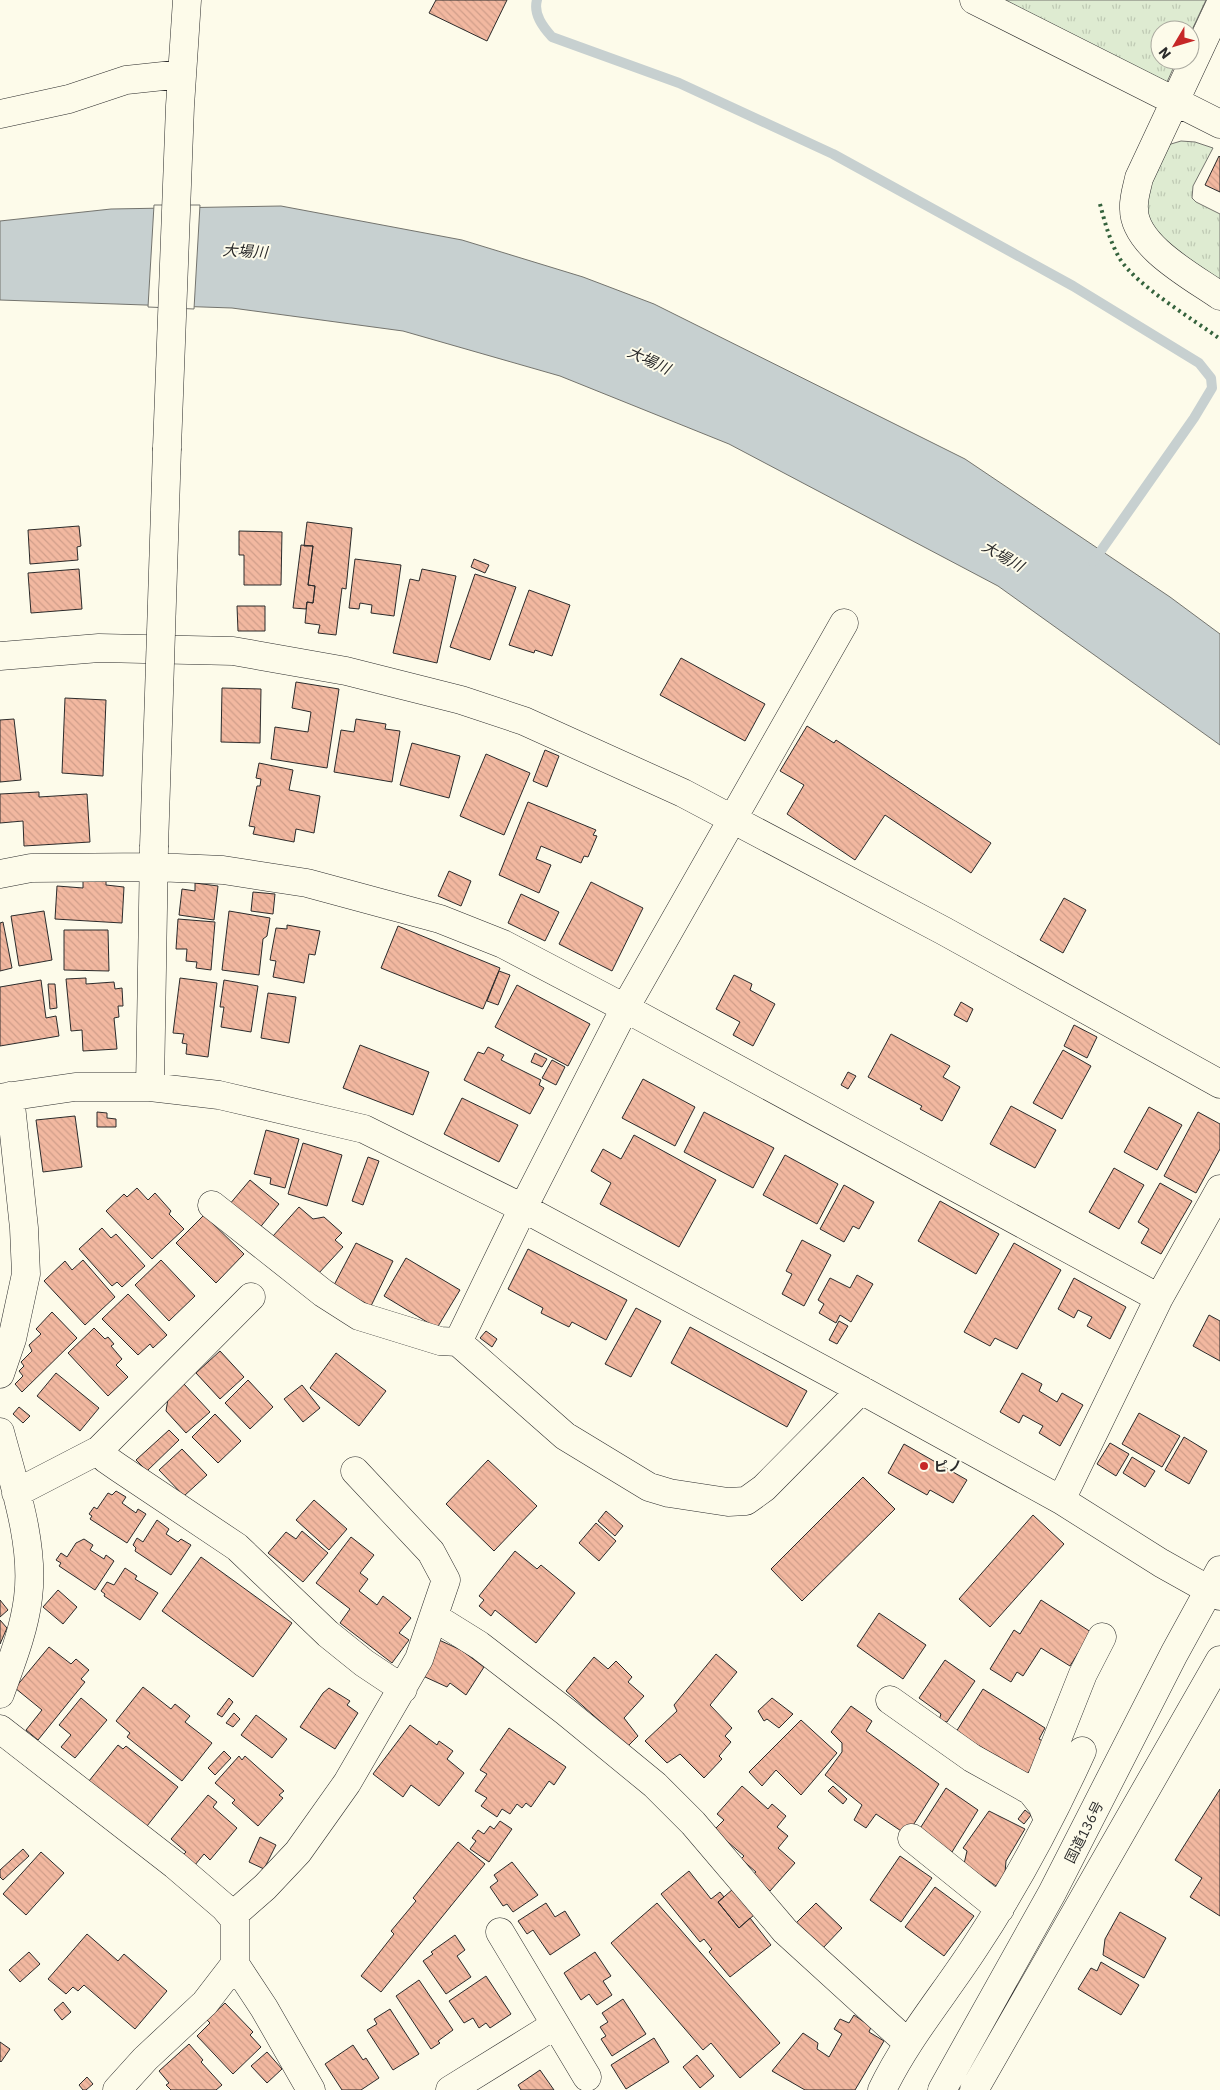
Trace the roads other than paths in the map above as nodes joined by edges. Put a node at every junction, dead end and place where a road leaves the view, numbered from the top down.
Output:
1 (187, 0) edge
2 (974, 0) edge
3 (1220, 5) edge
4 (182, 74) junction
5 (1176, 102) junction
6 (0, 114) edge
7 (1220, 124) edge
8 (1220, 296) edge
9 (844, 623) dead end
10 (0, 656) edge
11 (732, 820) junction
12 (154, 857) junction
13 (0, 874) edge
14 (626, 1008) junction
15 (1220, 1084) edge
16 (150, 1087) junction
17 (5, 1097) edge
18 (1220, 1189) edge
19 (212, 1205) dead end
20 (523, 1208) junction
21 (251, 1297) dead end
22 (1159, 1298) junction
23 (8, 1317) edge
24 (458, 1342) junction
25 (0, 1374) edge
26 (862, 1390) junction
27 (0, 1432) edge
28 (99, 1450) junction
29 (355, 1472) dead end
30 (16, 1493) junction
31 (1061, 1500) junction
32 (1216, 1585) edge
33 (434, 1617) junction
34 (1102, 1637) dead end
35 (1220, 1660) edge
36 (403, 1688) junction
37 (0, 1694) edge
38 (890, 1700) dead end
39 (0, 1729) edge
40 (1082, 1751) dead end
41 (1035, 1795) junction
42 (1048, 1820) junction
43 (912, 1838) dead end
44 (1000, 1909) junction
45 (232, 1916) junction
46 (500, 1932) dead end
47 (236, 1964) junction
48 (555, 2024) junction
49 (908, 2043) junction
50 (587, 2077) dead end
51 (117, 2090) edge
52 (311, 2090) edge
53 (450, 2090) edge
54 (882, 2090) edge
55 (942, 2090) edge
56 (974, 2090) edge

1 - 4 main road
2 - 5 main road
3 - 5 main road
4 - 6 main road
4 - 12 main road, bridge
5 - 7 main road
5 - 8 main road
9 - 11 main road
10 - 11 main road
11 - 14 main road
11 - 15 main road
12 - 13 main road
12 - 14 main road
12 - 16 main road
14 - 20 main road
14 - 22 main road
16 - 17 main road
16 - 20 main road
17 - 23 main road
18 - 22 main road
19 - 24 main road
20 - 24 main road
20 - 26 main road
21 - 28 main road
22 - 31 main road
23 - 25 main road
24 - 26 main road
26 - 31 main road
27 - 30 main road
28 - 30 main road
28 - 36 main road
29 - 33 main road
30 - 37 main road
31 - 32 main road
32 - 55 main road, 国道136号
33 - 36 main road
33 - 49 main road
34 - 41 main road
35 - 56 main road
36 - 45 main road
38 - 41 main road
39 - 45 main road
40 - 42 main road
41 - 42 main road
42 - 44 main road
43 - 44 main road
44 - 49 main road
45 - 47 main road
46 - 48 main road
47 - 51 main road
47 - 52 main road
48 - 50 main road
48 - 53 main road
49 - 54 main road

